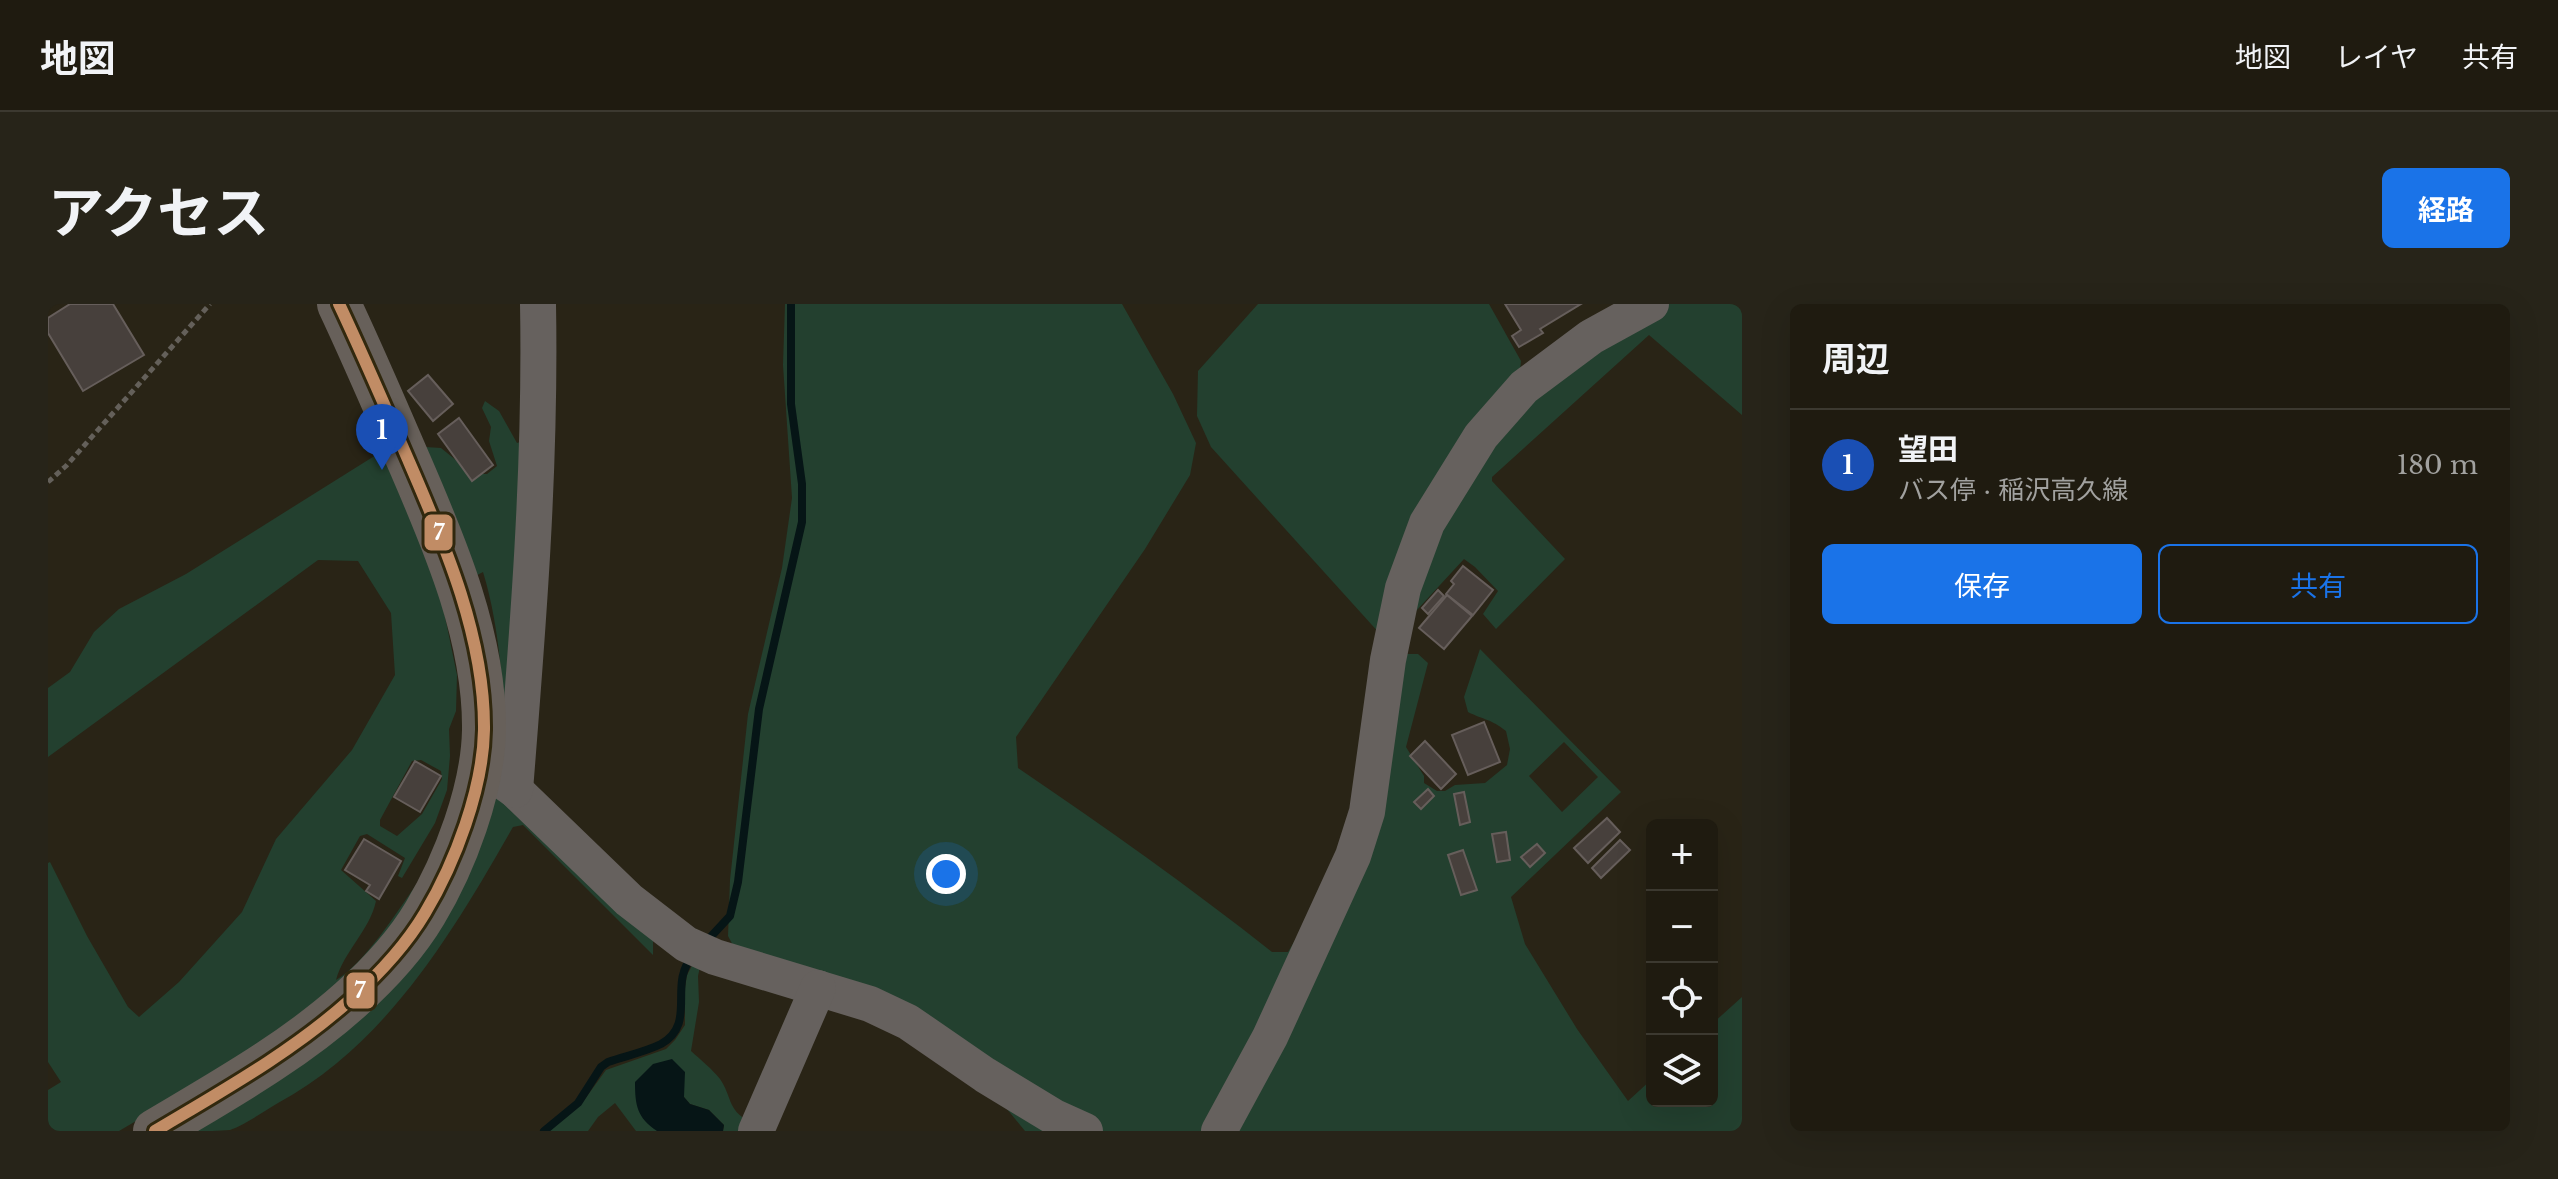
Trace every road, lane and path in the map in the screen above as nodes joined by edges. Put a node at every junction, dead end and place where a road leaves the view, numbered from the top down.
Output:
1 (210, 304) edge
2 (339, 304) edge
3 (538, 304) edge
4 (1651, 304) edge
5 (48, 482) edge
6 (498, 778) junction
7 (818, 988) junction
8 (155, 1131) edge
9 (756, 1131) edge
10 (1085, 1131) edge
11 (1219, 1131) edge

1 - 5 path
2 - 6 main road
3 - 6 street
4 - 11 street
6 - 7 street
6 - 8 main road
7 - 9 street
7 - 10 street

